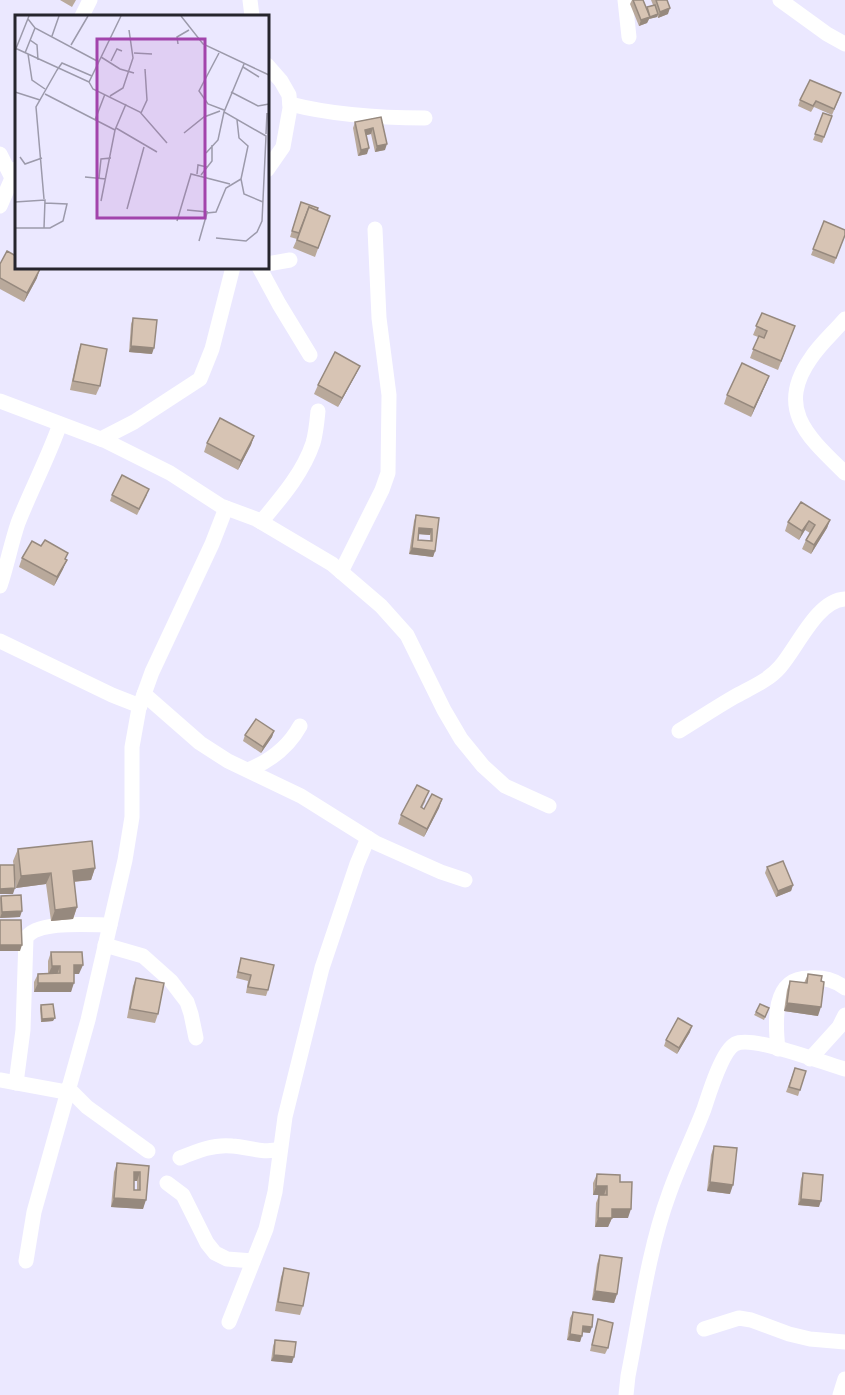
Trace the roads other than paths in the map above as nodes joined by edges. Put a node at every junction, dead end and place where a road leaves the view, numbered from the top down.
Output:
1 (90, 0) edge
2 (250, 0) edge
3 (625, 0) edge
4 (780, 0) edge
5 (82, 15) edge
6 (252, 15) edge
7 (629, 37) dead end
8 (845, 44) edge
9 (268, 66) edge
10 (290, 104) junction
11 (425, 118) dead end
12 (0, 154) edge
13 (268, 169) edge
14 (14, 173) edge
15 (0, 206) edge
16 (375, 229) dead end
17 (290, 260) dead end
18 (268, 264) edge
19 (233, 268) edge
20 (260, 268) edge
21 (845, 319) edge
22 (310, 355) dead end
23 (0, 401) edge
24 (318, 411) dead end
25 (60, 424) junction
26 (101, 439) junction
27 (845, 472) edge
28 (226, 508) junction
29 (261, 522) junction
30 (341, 572) junction
31 (0, 586) edge
32 (845, 599) edge
33 (0, 641) edge
34 (142, 700) junction
35 (300, 726) dead end
36 (679, 731) dead end
37 (248, 770) junction
38 (549, 806) dead end
39 (368, 838) junction
40 (465, 880) dead end
41 (110, 925) junction
42 (105, 945) junction
43 (845, 988) edge
44 (845, 1015) edge
45 (196, 1038) dead end
46 (778, 1049) junction
47 (810, 1059) junction
48 (845, 1069) edge
49 (0, 1080) edge
50 (16, 1083) junction
51 (67, 1090) junction
52 (280, 1149) junction
53 (148, 1151) dead end
54 (180, 1158) dead end
55 (167, 1183) dead end
56 (26, 1260) dead end
57 (253, 1261) junction
58 (229, 1322) dead end
59 (704, 1329) dead end
60 (845, 1342) edge
61 (845, 1379) edge
62 (626, 1395) edge
63 (840, 1395) edge

1 - 5 street
2 - 6 street
3 - 7 street
4 - 8 street
9 - 10 street
10 - 11 street
10 - 13 street
12 - 14 street
14 - 15 street
16 - 30 street
17 - 18 street
19 - 26 street
20 - 22 street
21 - 27 street
23 - 25 street
24 - 29 street
25 - 26 street
25 - 31 street
26 - 28 street
28 - 29 street
28 - 34 street
29 - 30 street
30 - 38 street
32 - 36 street
33 - 34 street
34 - 37 street
34 - 41 street
35 - 37 street
37 - 39 street
39 - 40 street
39 - 52 street
41 - 42 street
41 - 50 street
42 - 45 street
42 - 51 street
43 - 46 street
44 - 47 street
46 - 47 street
46 - 62 street
47 - 48 street
49 - 50 street
50 - 51 street
51 - 53 street
51 - 56 street
52 - 54 street
52 - 57 street
55 - 57 street
57 - 58 street
59 - 60 street
61 - 63 street

